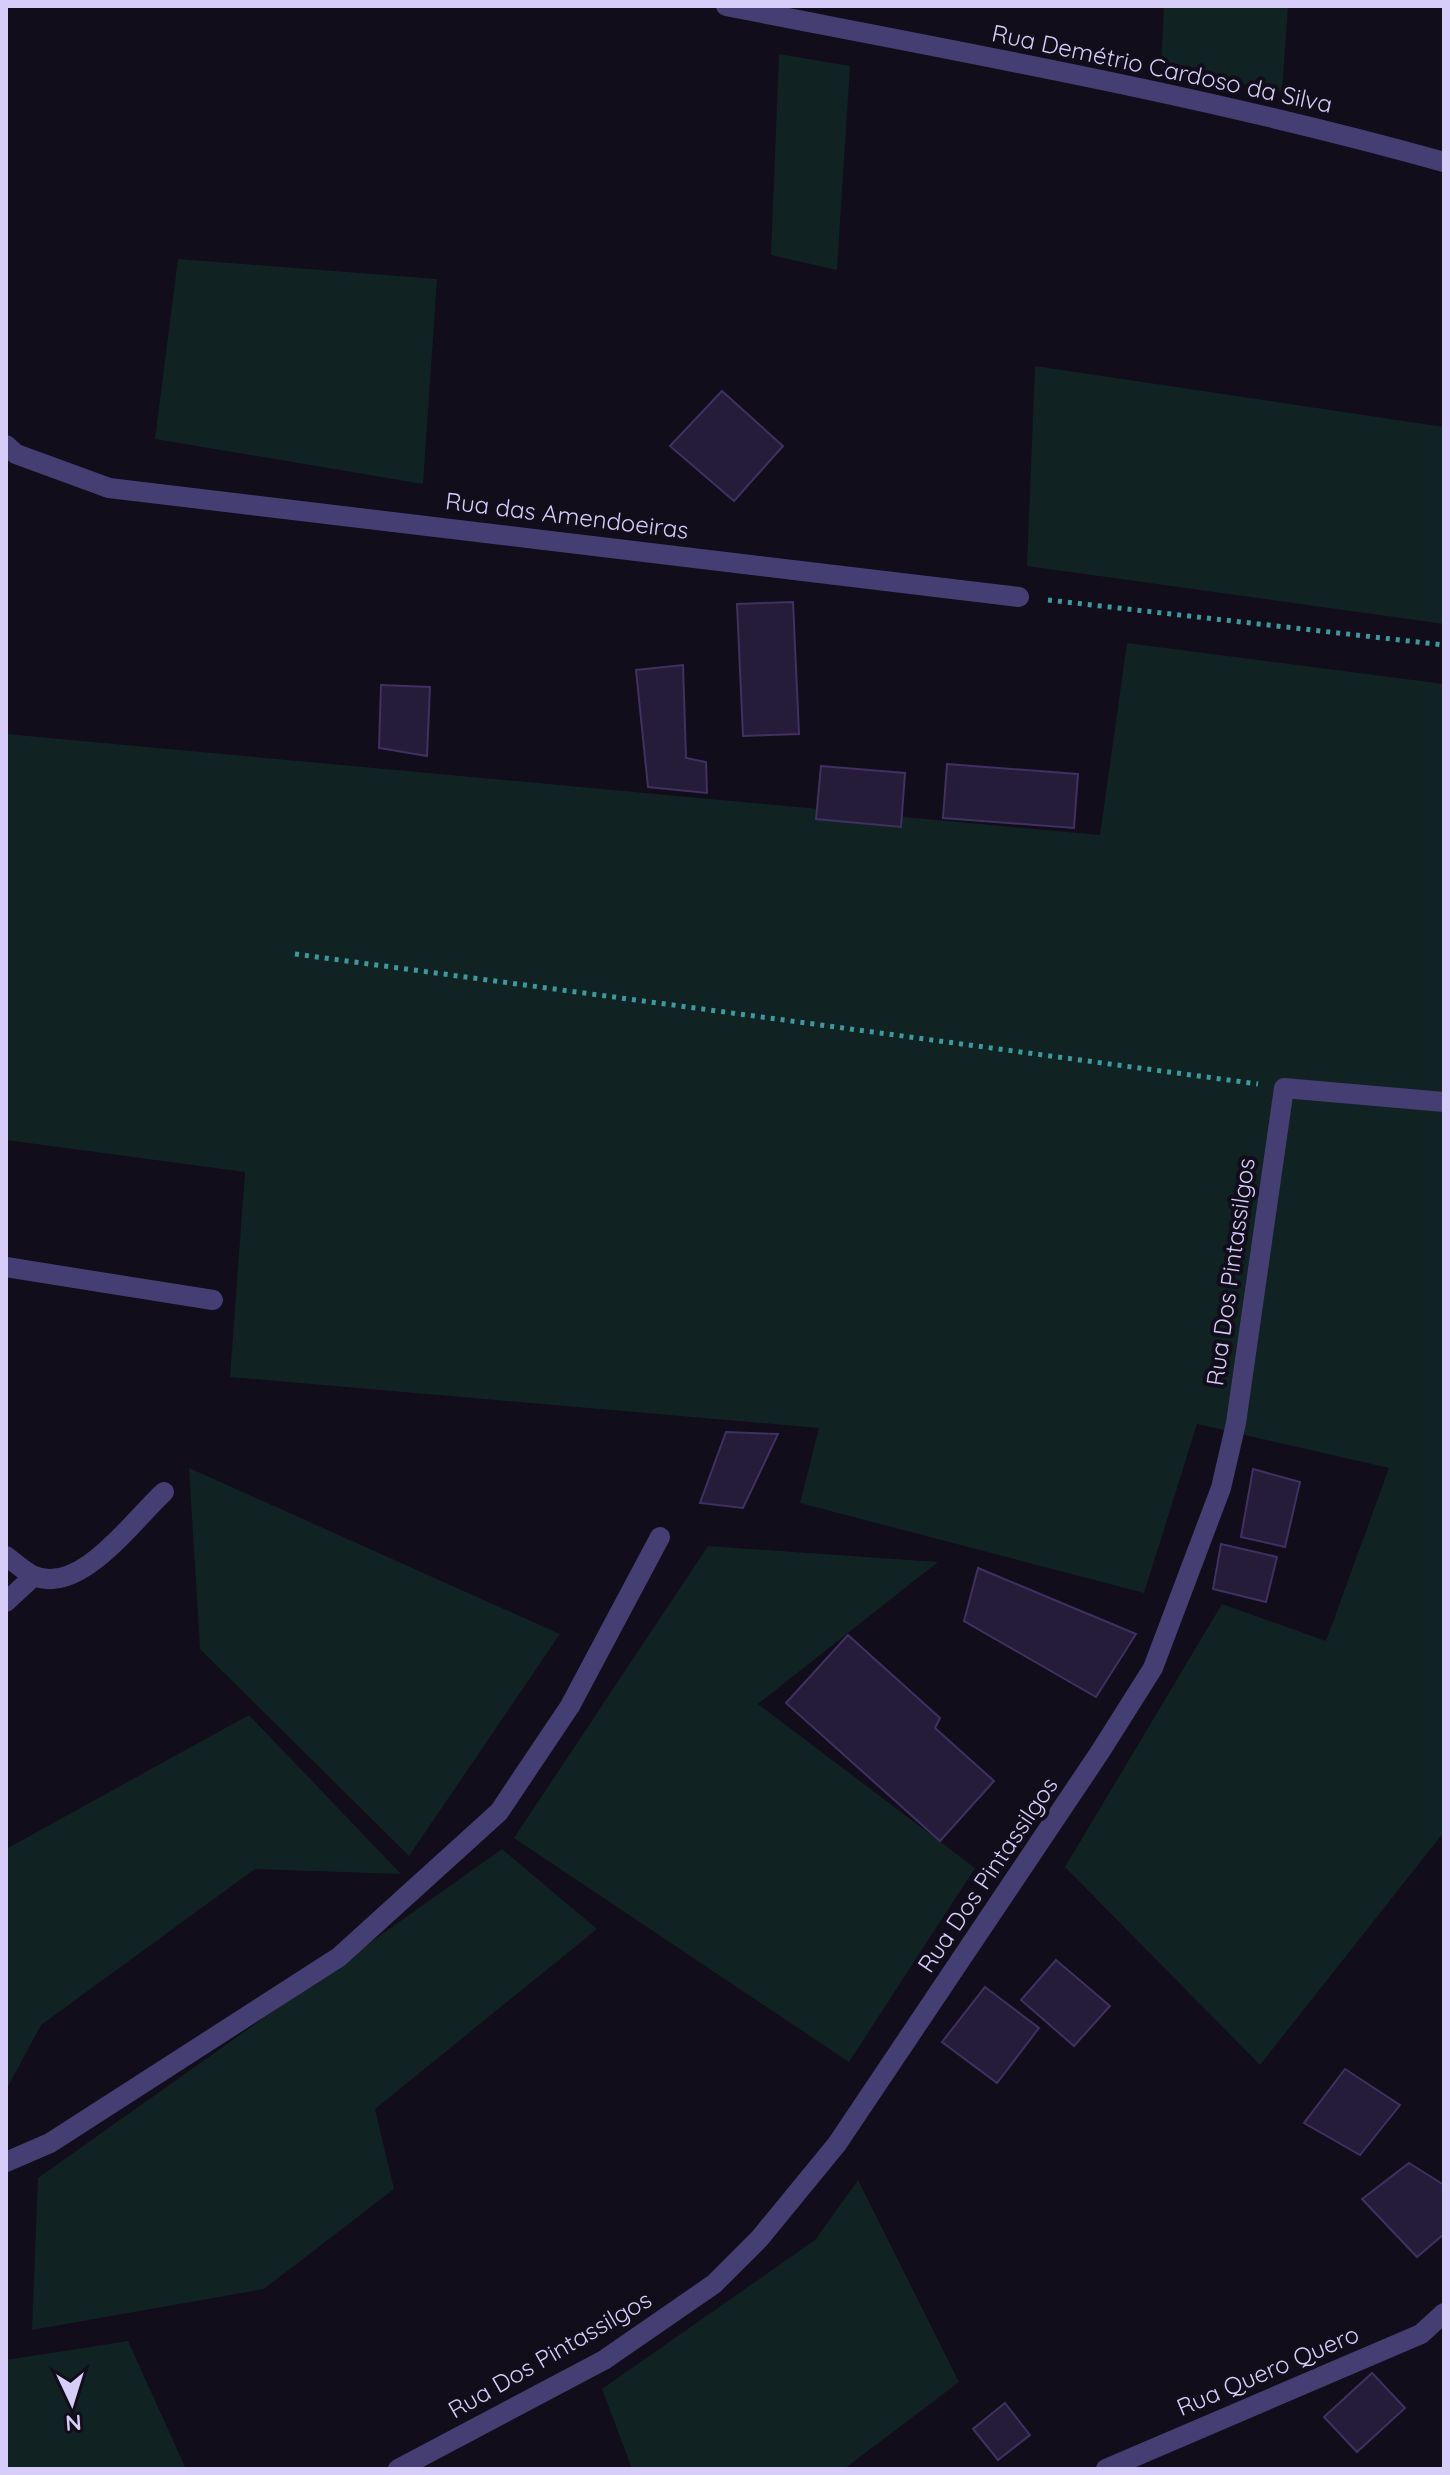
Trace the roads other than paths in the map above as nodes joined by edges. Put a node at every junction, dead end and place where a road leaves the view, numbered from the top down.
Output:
1 (726, 6) edge
2 (1444, 162) edge
3 (6, 445) edge
4 (1019, 597) road end
5 (1444, 1102) edge
6 (6, 1267) edge
7 (213, 1300) dead end
8 (164, 1492) dead end
9 (660, 1537) dead end
10 (6, 1556) edge
11 (34, 1576) junction
12 (6, 1602) edge
13 (6, 2162) edge
14 (1444, 2313) edge
15 (398, 2469) edge
16 (1106, 2469) edge

1 - 2 street, Rua Demétrio Cardoso da Silva
3 - 4 street, Rua das Amendoeiras
5 - 15 street, Rua Dos Pintassilgos
6 - 7 street
8 - 11 street
9 - 13 street
10 - 11 street
11 - 12 street
14 - 16 street, Rua Quero Quero

